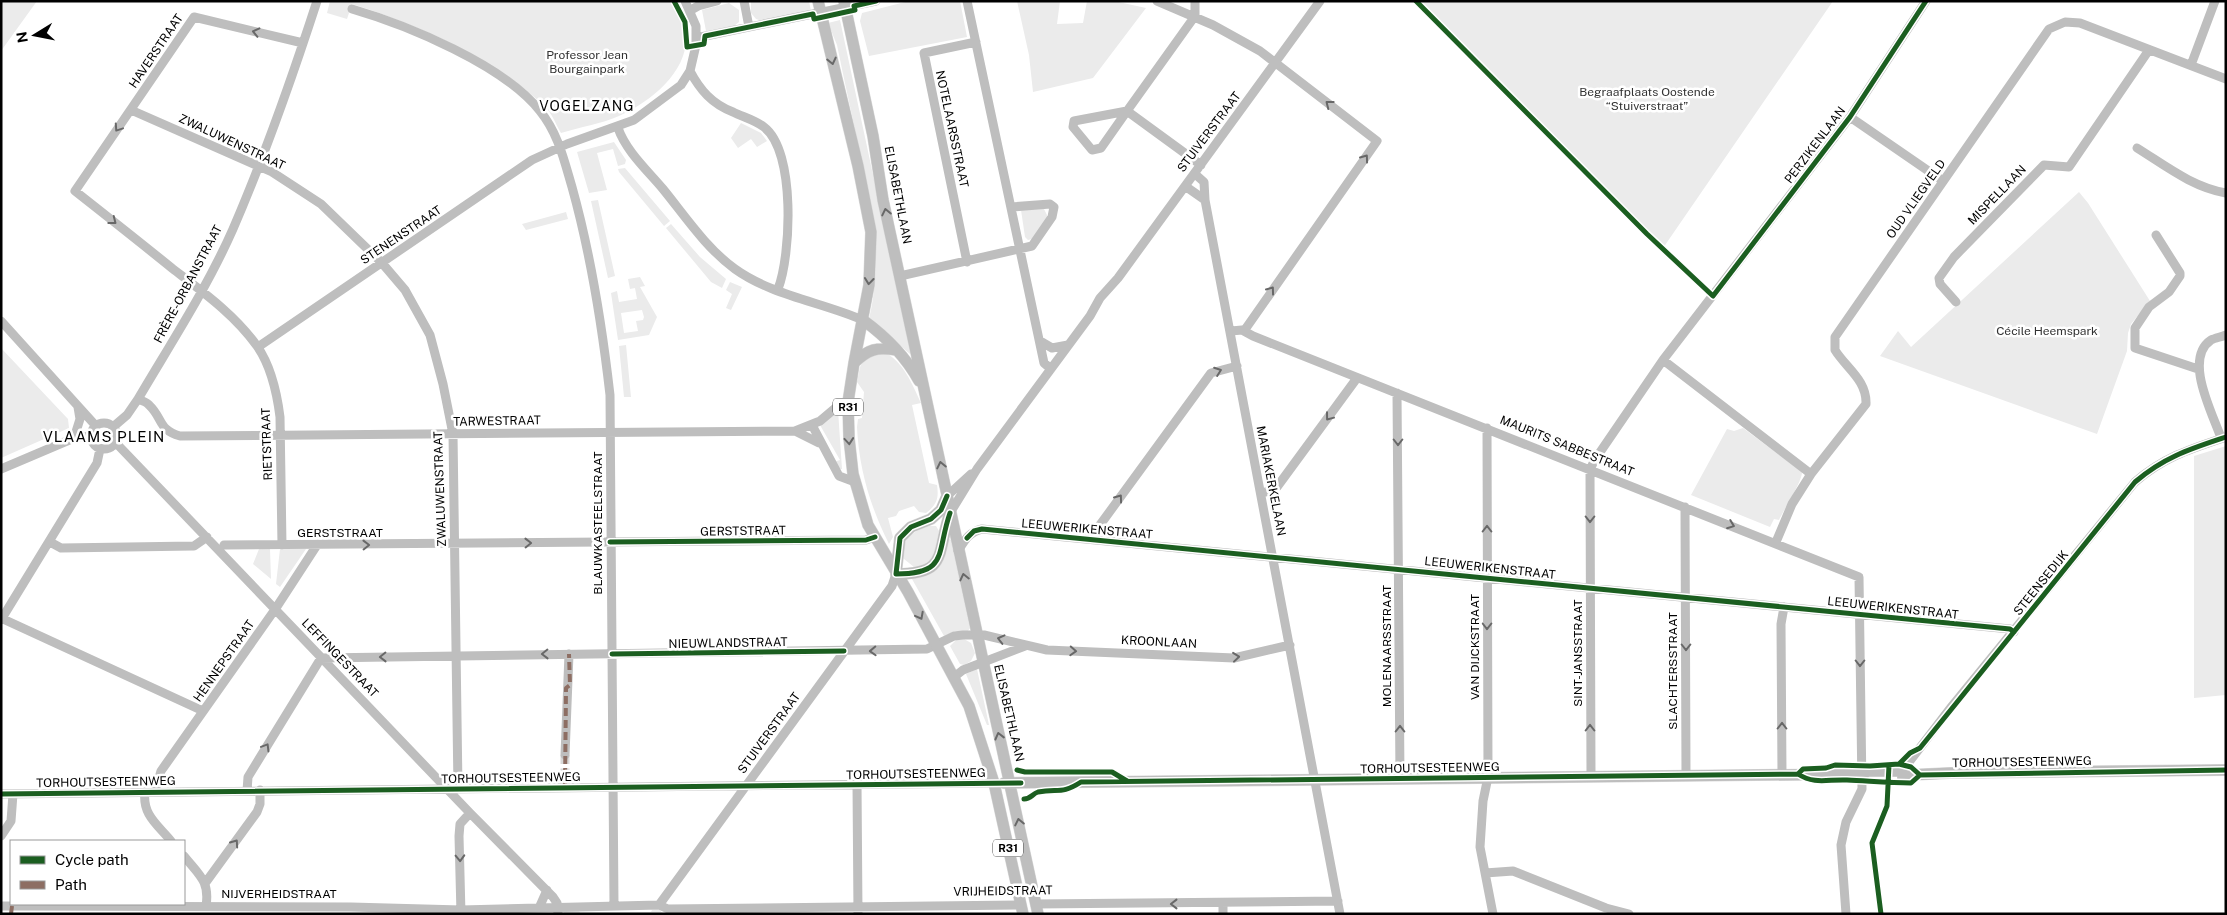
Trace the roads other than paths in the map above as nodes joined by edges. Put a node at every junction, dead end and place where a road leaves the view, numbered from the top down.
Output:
1 (317, 1) edge
2 (685, 1) edge
3 (717, 1) edge
4 (744, 1) edge
5 (818, 1) edge
6 (876, 1) edge
7 (967, 1) edge
8 (1157, 1) edge
9 (1196, 1) edge
10 (1320, 1) edge
11 (1926, 1) edge
12 (2215, 1) edge
13 (845, 4) edge
14 (352, 9) dead end
15 (691, 10) junction
16 (821, 13) junction
17 (1195, 16) junction
18 (749, 27) junction
19 (696, 38) junction
20 (976, 42) junction
21 (303, 43) junction
22 (2149, 50) junction
23 (1276, 63) junction
24 (2191, 66) junction
25 (690, 70) junction
26 (2226, 79) edge
27 (131, 110) junction
28 (1128, 111) junction
29 (1850, 117) junction
30 (618, 128) junction
31 (560, 146) junction
32 (2137, 148) dead end
33 (258, 165) junction
34 (1201, 165) junction
35 (1195, 174) junction
36 (1943, 181) junction
37 (1185, 186) junction
38 (75, 191) joint
39 (2226, 193) edge
40 (1205, 200) junction
41 (1011, 207) junction
42 (2156, 235) dead end
43 (1020, 250) junction
44 (967, 262) junction
45 (382, 263) junction
46 (900, 276) junction
47 (778, 290) junction
48 (202, 291) junction
49 (1956, 302) dead end
50 (862, 320) junction
51 (1, 321) edge
52 (1231, 331) junction
53 (1244, 331) junction
54 (2226, 335) edge
55 (1040, 341) junction
56 (1068, 346) junction
57 (258, 347) junction
58 (896, 350) junction
59 (1663, 360) junction
60 (854, 362) junction
61 (1237, 366) junction
62 (1051, 369) junction
63 (2198, 369) junction
64 (1357, 378) junction
65 (1397, 393) junction
66 (926, 394) junction
67 (138, 399) junction
68 (848, 402) junction
69 (78, 407) junction
70 (812, 425) junction
71 (96, 426) junction
72 (113, 427) junction
73 (1487, 428) junction
74 (610, 431) junction
75 (795, 431) junction
76 (281, 434) junction
77 (453, 434) junction
78 (91, 436) junction
79 (74, 438) junction
80 (2223, 438) edge
81 (116, 443) junction
82 (819, 443) junction
83 (100, 449) junction
84 (1, 469) edge
85 (977, 470) junction
86 (1590, 470) junction
87 (1811, 474) junction
88 (855, 482) junction
89 (1261, 494) junction
90 (947, 496) junction
91 (1686, 507) junction
92 (950, 513) junction
93 (207, 536) junction
94 (875, 537) junction
95 (1096, 540) junction
96 (50, 542) junction
97 (610, 542) junction
98 (1776, 542) junction
99 (454, 544) junction
100 (224, 545) dead end
101 (282, 545) junction
102 (317, 546) junction
103 (958, 551) junction
104 (1273, 557) junction
105 (1398, 569) junction
106 (896, 574) junction
107 (1487, 578) junction
108 (1590, 588) junction
109 (1686, 598) junction
110 (1784, 607) junction
111 (276, 608) junction
112 (1860, 614) junction
113 (2, 619) edge
114 (2014, 632) junction
115 (977, 635) junction
116 (937, 645) junction
117 (1025, 645) junction
118 (1290, 645) junction
119 (844, 652) junction
120 (569, 654) junction
121 (612, 654) junction
122 (457, 655) junction
123 (320, 658) junction
124 (984, 664) junction
125 (954, 677) junction
126 (203, 711) junction
127 (565, 755) tunnel mouth
128 (2226, 770) edge
129 (565, 774) tunnel mouth
130 (1782, 774) junction
131 (1862, 774) junction
132 (1905, 775) junction
133 (1591, 776) junction
134 (1686, 776) junction
135 (1483, 777) junction
136 (1400, 778) junction
137 (1316, 780) junction
138 (994, 783) junction
139 (1011, 783) junction
140 (857, 784) junction
141 (745, 786) junction
142 (565, 788) junction
143 (613, 788) junction
144 (448, 789) junction
145 (458, 789) junction
146 (260, 790) junction
147 (247, 791) junction
148 (145, 792) junction
149 (155, 792) junction
150 (1, 794) edge
151 (13, 794) junction
152 (470, 813) junction
153 (1, 836) edge
154 (170, 840) edge
155 (185, 857) edge
156 (1485, 872) junction
157 (206, 882) junction
158 (546, 890) junction
159 (1338, 901) junction
160 (1223, 903) junction
161 (659, 905) junction
162 (1, 906) edge
163 (206, 906) junction
164 (614, 906) junction
165 (539, 908) junction
166 (1022, 909) edge
167 (1037, 909) edge
168 (183, 910) edge
169 (858, 910) edge
170 (240, 911) edge
171 (558, 911) edge
172 (461, 912) edge
173 (668, 912) edge
174 (1223, 914) edge
175 (1340, 914) edge
176 (1493, 914) edge
177 (1629, 914) edge
178 (1846, 914) edge

1 - 21 street, FRÈRE-ORBANSTRAAT
2 - 15 street
3 - 15 street
4 - 18 street
5 - 16 main road, R31
6 - 13 street
7 - 20 street
8 - 17 street
9 - 17 street
10 - 23 street, STUIVERSTRAAT
11 - 29 street, PERZIKENLAAN
12 - 24 street
13 - 16 street
46 -> 13 main road, ELISABETHLAAN / R31
14 - 31 street, BLAUWKASTEELSTRAAT
15 - 19 street
16 - 18 street
16 -> 50 main road, R31
17 - 23 street
17 - 28 street
18 - 19 street
19 - 25 street
20 - 41 street
20 - 44 street, NOTELAARSSTRAAT
21 -> 27 street, HAVERSTRAAT
21 - 33 street, FRÈRE-ORBANSTRAAT
22 - 24 street, OUD VLIEGVELD
22 - 36 street, OUD VLIEGVELD
22 - 49 street, MISPELLAAN
23 - 34 street, STUIVERSTRAAT
53 -> 23 street
24 - 26 street, OUD VLIEGVELD
25 - 30 street, STENENSTRAAT
25 - 47 street
27 - 33 street, ZWALUWENSTRAAT
27 -> 38 street, HAVERSTRAAT
28 - 28 street
28 - 34 street
29 - 36 street
29 - 59 street, PERZIKENLAAN
30 - 31 street, STENENSTRAAT
30 - 47 street
31 - 45 street, STENENSTRAAT
31 - 74 street, BLAUWKASTEELSTRAAT
32 - 39 street
33 - 45 street, ZWALUWENSTRAAT
33 - 48 street, FRÈRE-ORBANSTRAAT
34 - 35 street, STUIVERSTRAAT
35 - 37 street, STUIVERSTRAAT
35 - 40 street, MARIAKERKELAAN
36 - 87 street, OUD VLIEGVELD
37 - 40 street
37 - 56 street, STUIVERSTRAAT
38 -> 48 street, RIETSTRAAT
40 - 52 street, MARIAKERKELAAN
41 - 43 street
41 - 43 street
42 - 63 street
43 - 44 street
43 - 55 street
44 - 46 street
45 - 57 street, STENENSTRAAT
45 - 77 street, ZWALUWENSTRAAT
46 - 66 main road, ELISABETHLAAN / R31
47 - 50 street
48 - 57 street, RIETSTRAAT
48 - 67 street, FRÈRE-ORBANSTRAAT
50 - 58 main road, ELISABETHLAAN / R31
50 - 60 main road, R31
51 - 69 street
52 - 53 street, MAURITS SABBESTRAAT
52 - 61 street, MARIAKERKELAAN
53 - 64 street, MAURITS SABBESTRAAT
54 - 63 street
55 - 56 street
55 - 62 street
56 - 62 street, STUIVERSTRAAT
57 - 76 street, RIETSTRAAT
58 - 60 main road
58 - 66 main road, ELISABETHLAAN / R31
59 - 86 street, PERZIKENLAAN
59 - 87 street
60 - 68 main road, R31
61 - 89 street, MARIAKERKELAAN
95 -> 61 street
62 - 85 street, STUIVERSTRAAT
63 - 80 street
64 - 65 street, MAURITS SABBESTRAAT
64 -> 89 street
65 - 73 street, MAURITS SABBESTRAAT
65 -> 105 street, MOLENAARSSTRAAT
90 -> 66 main road, ELISABETHLAAN / R31
67 - 72 street, FRÈRE-ORBANSTRAAT
67 - 76 street, TARWESTRAAT
68 - 70 street, TARWESTRAAT
68 -> 88 main road, R31
69 - 71 street
69 - 79 street
70 - 75 street, TARWESTRAAT
70 - 82 street
71 - 72 street
71 - 78 street
72 - 81 street
73 - 86 street, MAURITS SABBESTRAAT
107 -> 73 street, VAN DIJCKSTRAAT
74 - 75 street, TARWESTRAAT
74 - 77 street, TARWESTRAAT
74 - 97 street, BLAUWKASTEELSTRAAT
75 - 82 street, TARWESTRAAT
76 - 77 street, TARWESTRAAT
76 - 101 street, RIETSTRAAT
77 - 99 street, ZWALUWENSTRAAT
78 - 79 street
78 - 83 street
79 - 84 street
80 - 114 street, STEENSEDIJK
81 - 83 street
81 - 93 street, LEFFINGESTRAAT
82 - 88 street
83 - 96 street
85 - 90 street, STUIVERSTRAAT
85 - 92 street, STUIVERSTRAAT
86 - 91 street, MAURITS SABBESTRAAT
86 -> 108 street, SINT-JANSSTRAAT
87 - 98 street, OUD VLIEGVELD
88 - 94 main road, R31
89 - 104 street, MARIAKERKELAAN
90 - 92 main road, ELISABETHLAAN / R31
90 - 106 main road
91 -> 98 street, MAURITS SABBESTRAAT
91 - 109 street, SLACHTERSSTRAAT
92 - 103 main road, ELISABETHLAAN / R31
92 - 106 main road, ELISABETHLAAN / R31
93 - 96 street
93 - 111 street, LEFFINGESTRAAT
94 - 97 street, GERSTSTRAAT
94 - 106 main road, R31
95 - 103 street, LEEUWERIKENSTRAAT
95 - 104 street, LEEUWERIKENSTRAAT
96 - 113 street
99 -> 97 street, GERSTSTRAAT
97 - 121 street, BLAUWKASTEELSTRAAT
98 - 112 street, MAURITS SABBESTRAAT
102 -> 99 street, GERSTSTRAAT
99 - 122 street, ZWALUWENSTRAAT
100 - 101 street, GERSTSTRAAT
101 - 102 street, GERSTSTRAAT
102 - 111 street, HENNEPSTRAAT
115 -> 103 main road, ELISABETHLAAN / R31
104 - 105 street, LEEUWERIKENSTRAAT
104 - 118 street, MARIAKERKELAAN
105 - 107 street, LEEUWERIKENSTRAAT
136 -> 105 street, MOLENAARSSTRAAT
106 -> 116 main road, R31
106 - 119 street, STUIVERSTRAAT
107 - 108 street, LEEUWERIKENSTRAAT
107 -> 135 street, VAN DIJCKSTRAAT
108 - 109 street, LEEUWERIKENSTRAAT
133 -> 108 street, SINT-JANSSTRAAT
109 - 110 street, LEEUWERIKENSTRAAT
109 -> 134 street, SLACHTERSSTRAAT
110 - 112 street, LEEUWERIKENSTRAAT
130 -> 110 street
111 - 123 street, LEFFINGESTRAAT
111 - 126 street, HENNEPSTRAAT
112 - 114 street, LEEUWERIKENSTRAAT
112 -> 131 street
113 - 126 street
114 - 132 street, STEENSEDIJK
115 - 116 street
117 -> 115 street, KROONLAAN
115 - 124 main road, ELISABETHLAAN / R31
116 -> 119 street, NIEUWLANDSTRAAT
116 - 125 main road, R31
117 -> 118 street, KROONLAAN
117 - 124 street
118 - 137 street, MARIAKERKELAAN
119 - 121 street, NIEUWLANDSTRAAT
119 - 141 street, STUIVERSTRAAT
120 - 121 street, NIEUWLANDSTRAAT
120 -> 122 street, NIEUWLANDSTRAAT
120 - 127 street
121 - 143 street, BLAUWKASTEELSTRAAT
122 -> 123 street, NIEUWLANDSTRAAT
122 - 145 street, ZWALUWENSTRAAT
123 - 144 street, LEFFINGESTRAAT
147 -> 123 street
124 - 125 street
139 -> 124 main road, ELISABETHLAAN / R31
125 - 138 main road, R31
126 - 149 street, HENNEPSTRAAT
128 - 132 main road, TORHOUTSESTEENWEG
129 - 142 street
130 - 131 main road, TORHOUTSESTEENWEG
130 - 134 main road, TORHOUTSESTEENWEG
131 - 132 main road, TORHOUTSESTEENWEG
131 - 178 street
133 - 134 main road, TORHOUTSESTEENWEG
133 - 135 main road, TORHOUTSESTEENWEG
135 - 136 main road, TORHOUTSESTEENWEG
135 - 156 street, VAN DIJCKSTRAAT
136 - 137 main road, TORHOUTSESTEENWEG
137 - 139 main road, TORHOUTSESTEENWEG
137 - 159 street, MARIAKERKELAAN
138 - 139 main road, TORHOUTSESTEENWEG
138 - 140 street, TORHOUTSESTEENWEG
138 - 166 main road, R31
167 -> 139 main road, ELISABETHLAAN / R31
140 - 141 street, TORHOUTSESTEENWEG
140 - 169 street
141 - 143 street, TORHOUTSESTEENWEG
141 - 161 street, STUIVERSTRAAT
142 - 143 street, TORHOUTSESTEENWEG
142 - 145 street, TORHOUTSESTEENWEG
143 - 164 street, BLAUWKASTEELSTRAAT
144 - 145 street, TORHOUTSESTEENWEG
144 - 146 street, TORHOUTSESTEENWEG
144 - 152 street, LEFFINGESTRAAT
146 - 147 street, TORHOUTSESTEENWEG
157 -> 146 street
147 - 149 street, TORHOUTSESTEENWEG
148 - 149 street, TORHOUTSESTEENWEG
148 - 151 street, TORHOUTSESTEENWEG
148 - 154 street
150 - 151 street, TORHOUTSESTEENWEG
151 - 153 street
152 - 158 street, LEFFINGESTRAAT
152 -> 172 street
155 - 157 street
156 - 176 street, VAN DIJCKSTRAAT
156 - 177 street
157 - 163 street
158 - 165 street
158 - 171 street, LEFFINGESTRAAT
159 - 160 street, VRIJHEIDSTRAAT
159 - 175 street, MARIAKERKELAAN
160 -> 167 street, VRIJHEIDSTRAAT
160 - 174 street
161 - 164 street, NIJVERHEIDSTRAAT
161 - 173 street
162 - 168 street, NIJVERHEIDSTRAAT
163 - 168 street, NIJVERHEIDSTRAAT
163 - 170 street, NIJVERHEIDSTRAAT
164 - 171 street, NIJVERHEIDSTRAAT
165 - 171 street, NIJVERHEIDSTRAAT
165 - 172 street, NIJVERHEIDSTRAAT
166 - 167 main road, VRIJHEIDSTRAAT
166 - 169 street, VRIJHEIDSTRAAT
169 - 173 street, VRIJHEIDSTRAAT
170 - 172 street, NIJVERHEIDSTRAAT

